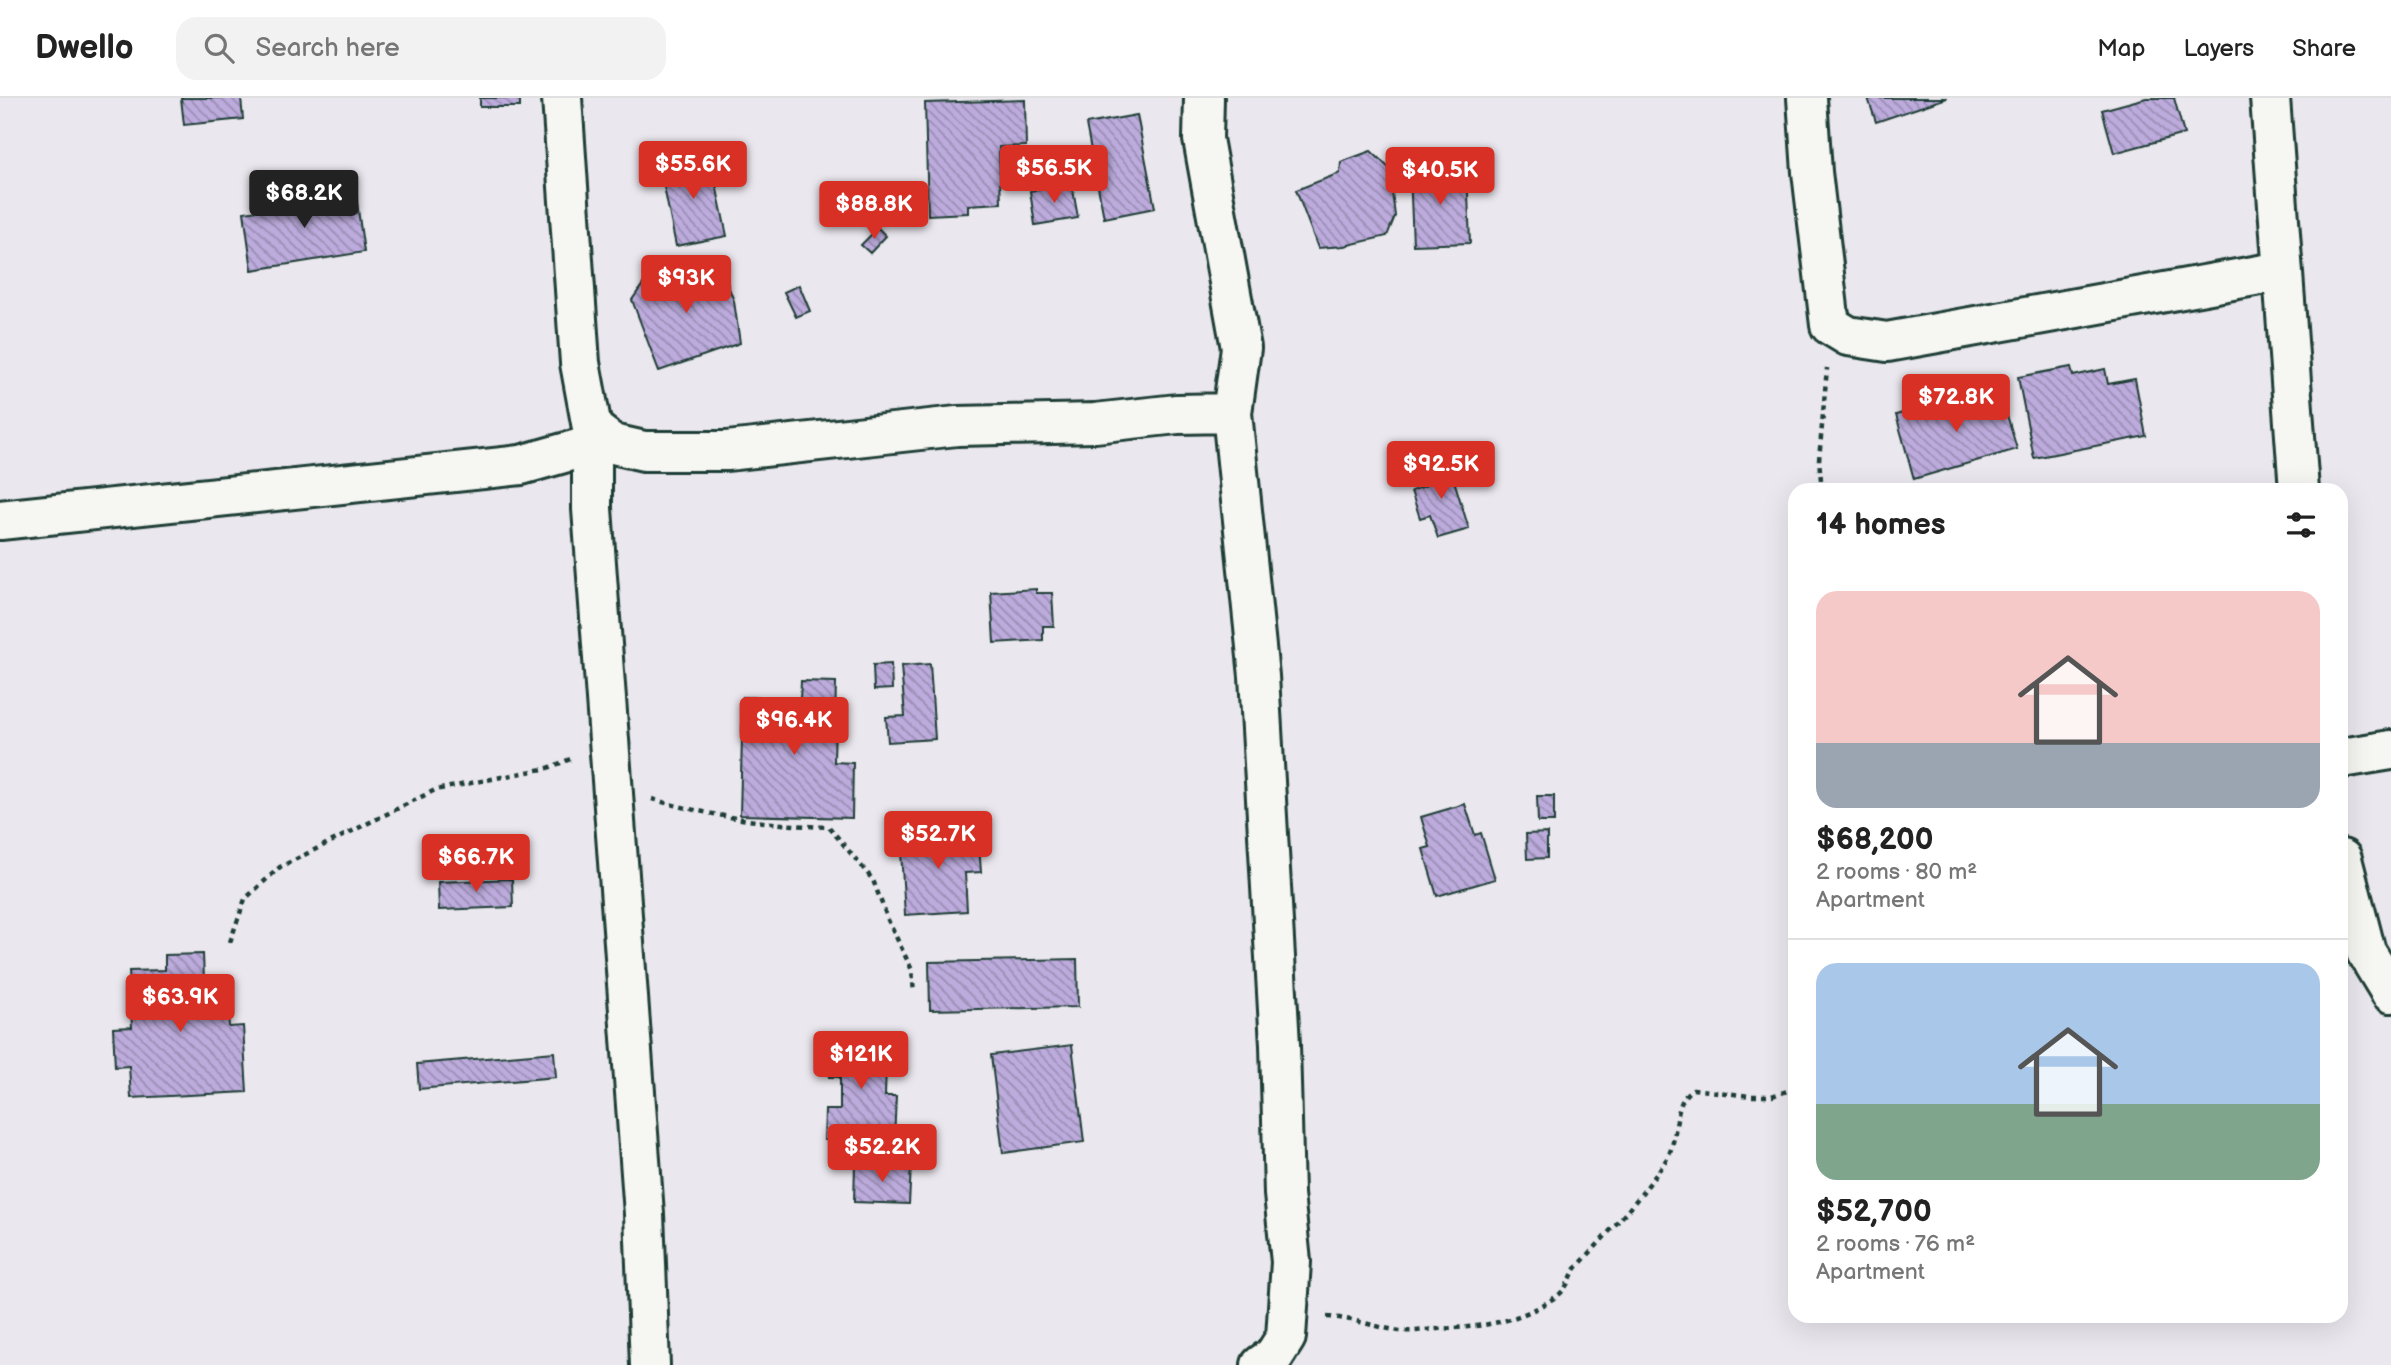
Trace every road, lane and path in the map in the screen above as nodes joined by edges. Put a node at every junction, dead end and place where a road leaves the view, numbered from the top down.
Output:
1 (562, 98) edge
2 (1204, 98) edge
3 (1807, 98) edge
4 (2270, 98) edge
5 (2282, 271) junction
6 (1830, 325) junction
7 (1232, 412) junction
8 (592, 437) junction
9 (1821, 483) edge
10 (2298, 483) edge
11 (0, 520) edge
12 (607, 718) junction
13 (2391, 750) edge
14 (2348, 757) edge
15 (612, 787) junction
16 (2348, 882) edge
17 (230, 942) dead end
18 (914, 993) dead end
19 (2391, 993) edge
20 (1788, 1091) edge
21 (1288, 1314) junction
22 (650, 1365) edge
23 (1261, 1365) edge

1 - 8 street
2 - 7 street
3 - 6 street
4 - 5 street
5 - 6 street
5 - 10 street
6 - 9 path
7 - 8 street
7 - 21 street
8 - 11 street
8 - 12 street
12 - 15 street
12 - 17 path
13 - 14 street
15 - 18 path
15 - 22 street
16 - 19 street
20 - 21 path
21 - 23 street

